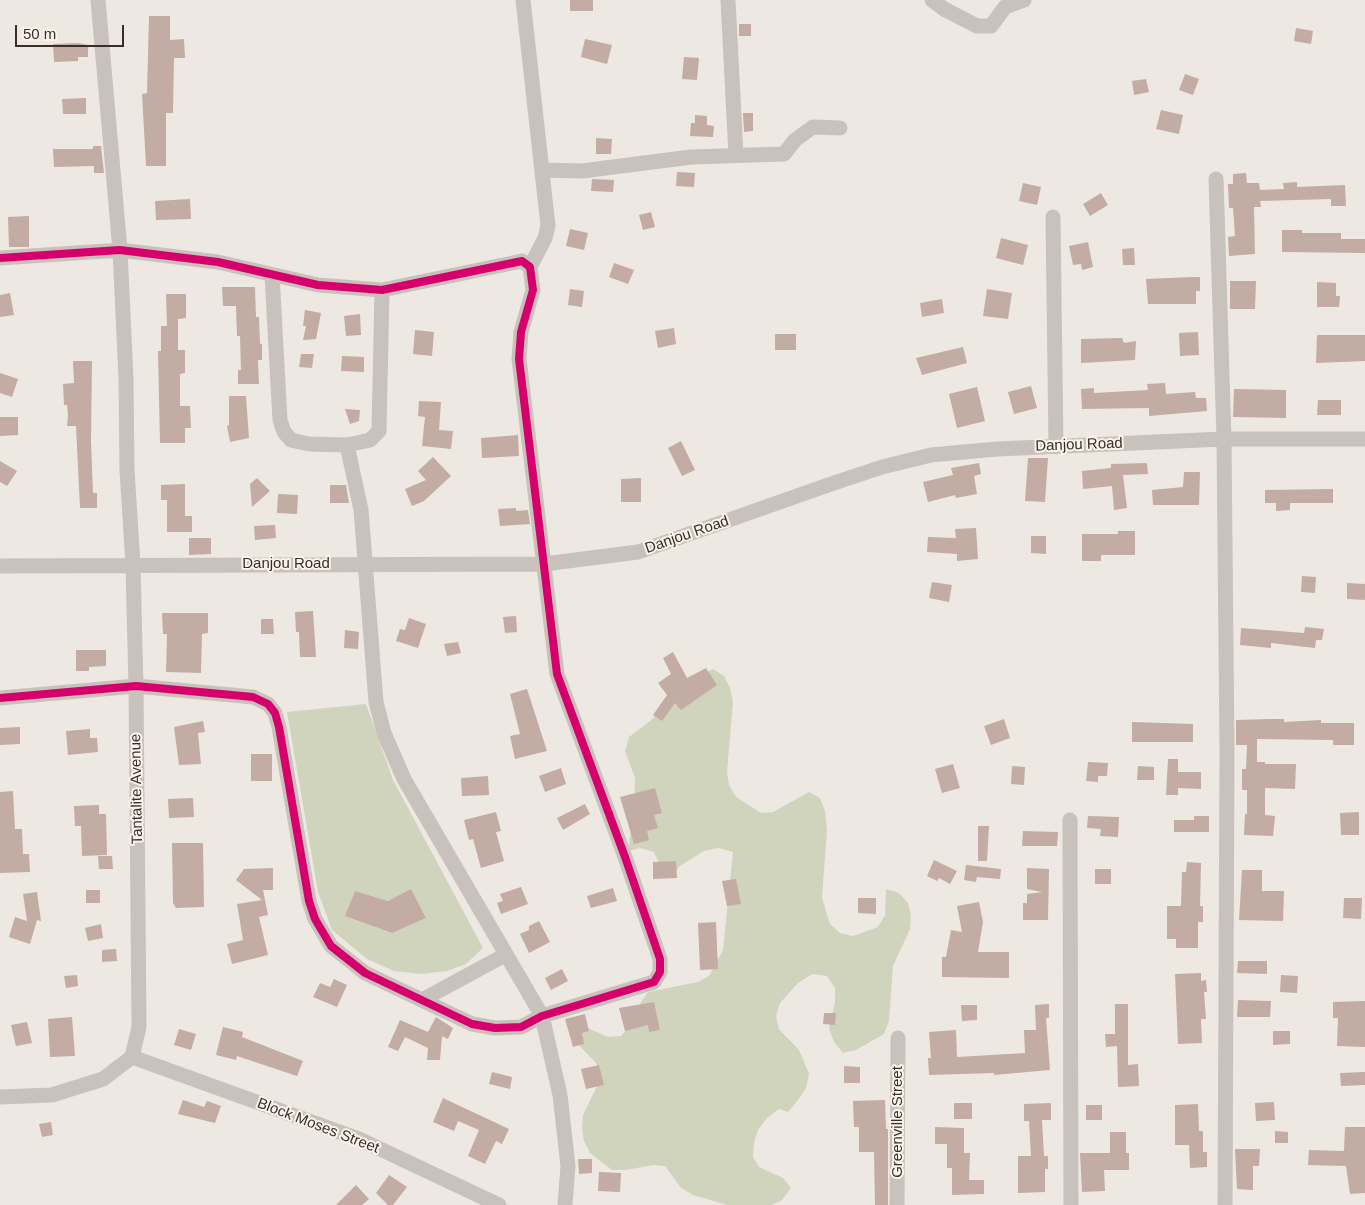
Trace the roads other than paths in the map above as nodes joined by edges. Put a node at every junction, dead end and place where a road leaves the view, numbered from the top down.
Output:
1 (98, 0) edge
2 (523, 0) edge
3 (728, 0) edge
4 (932, 0) edge
5 (1024, 0) edge
6 (840, 128) dead end
7 (736, 155) junction
8 (542, 170) junction
9 (1216, 179) dead end
10 (1053, 217) dead end
11 (120, 250) junction
12 (0, 258) edge
13 (530, 267) junction
14 (272, 274) junction
15 (382, 290) junction
16 (1224, 439) junction
17 (1365, 439) edge
18 (347, 445) junction
19 (1056, 446) junction
20 (366, 564) junction
21 (544, 564) junction
22 (133, 565) junction
23 (0, 566) edge
24 (136, 686) junction
25 (0, 698) edge
26 (1070, 820) dead end
27 (505, 955) junction
28 (422, 1000) junction
29 (542, 1016) junction
30 (898, 1038) dead end
31 (132, 1057) junction
32 (0, 1097) edge
33 (499, 1205) edge
34 (565, 1205) edge
35 (897, 1205) edge
36 (1071, 1205) edge
37 (1225, 1205) edge

1 - 11 street, Tantalite Avenue
2 - 8 street
3 - 7 street
4 - 5 street
6 - 7 street
7 - 8 street
8 - 13 street
9 - 16 street
10 - 19 street
11 - 12 street
11 - 14 street
11 - 22 street, Tantalite Avenue
13 - 15 street
13 - 21 street
14 - 15 street
14 - 18 street
15 - 18 street
16 - 17 street, Danjou Road
16 - 19 street, Danjou Road
16 - 37 street
18 - 20 street
19 - 21 street, Danjou Road
20 - 21 street, Danjou Road
20 - 22 street, Danjou Road
20 - 27 street
21 - 29 street
22 - 23 street, Danjou Road
22 - 24 street, Tantalite Avenue
24 - 25 street
24 - 28 street
24 - 31 street, Tantalite Avenue
26 - 36 street
27 - 28 street
27 - 29 street
28 - 29 street
29 - 34 street
30 - 35 street, Greenville Street
31 - 32 street
31 - 33 street, Block Moses Street

